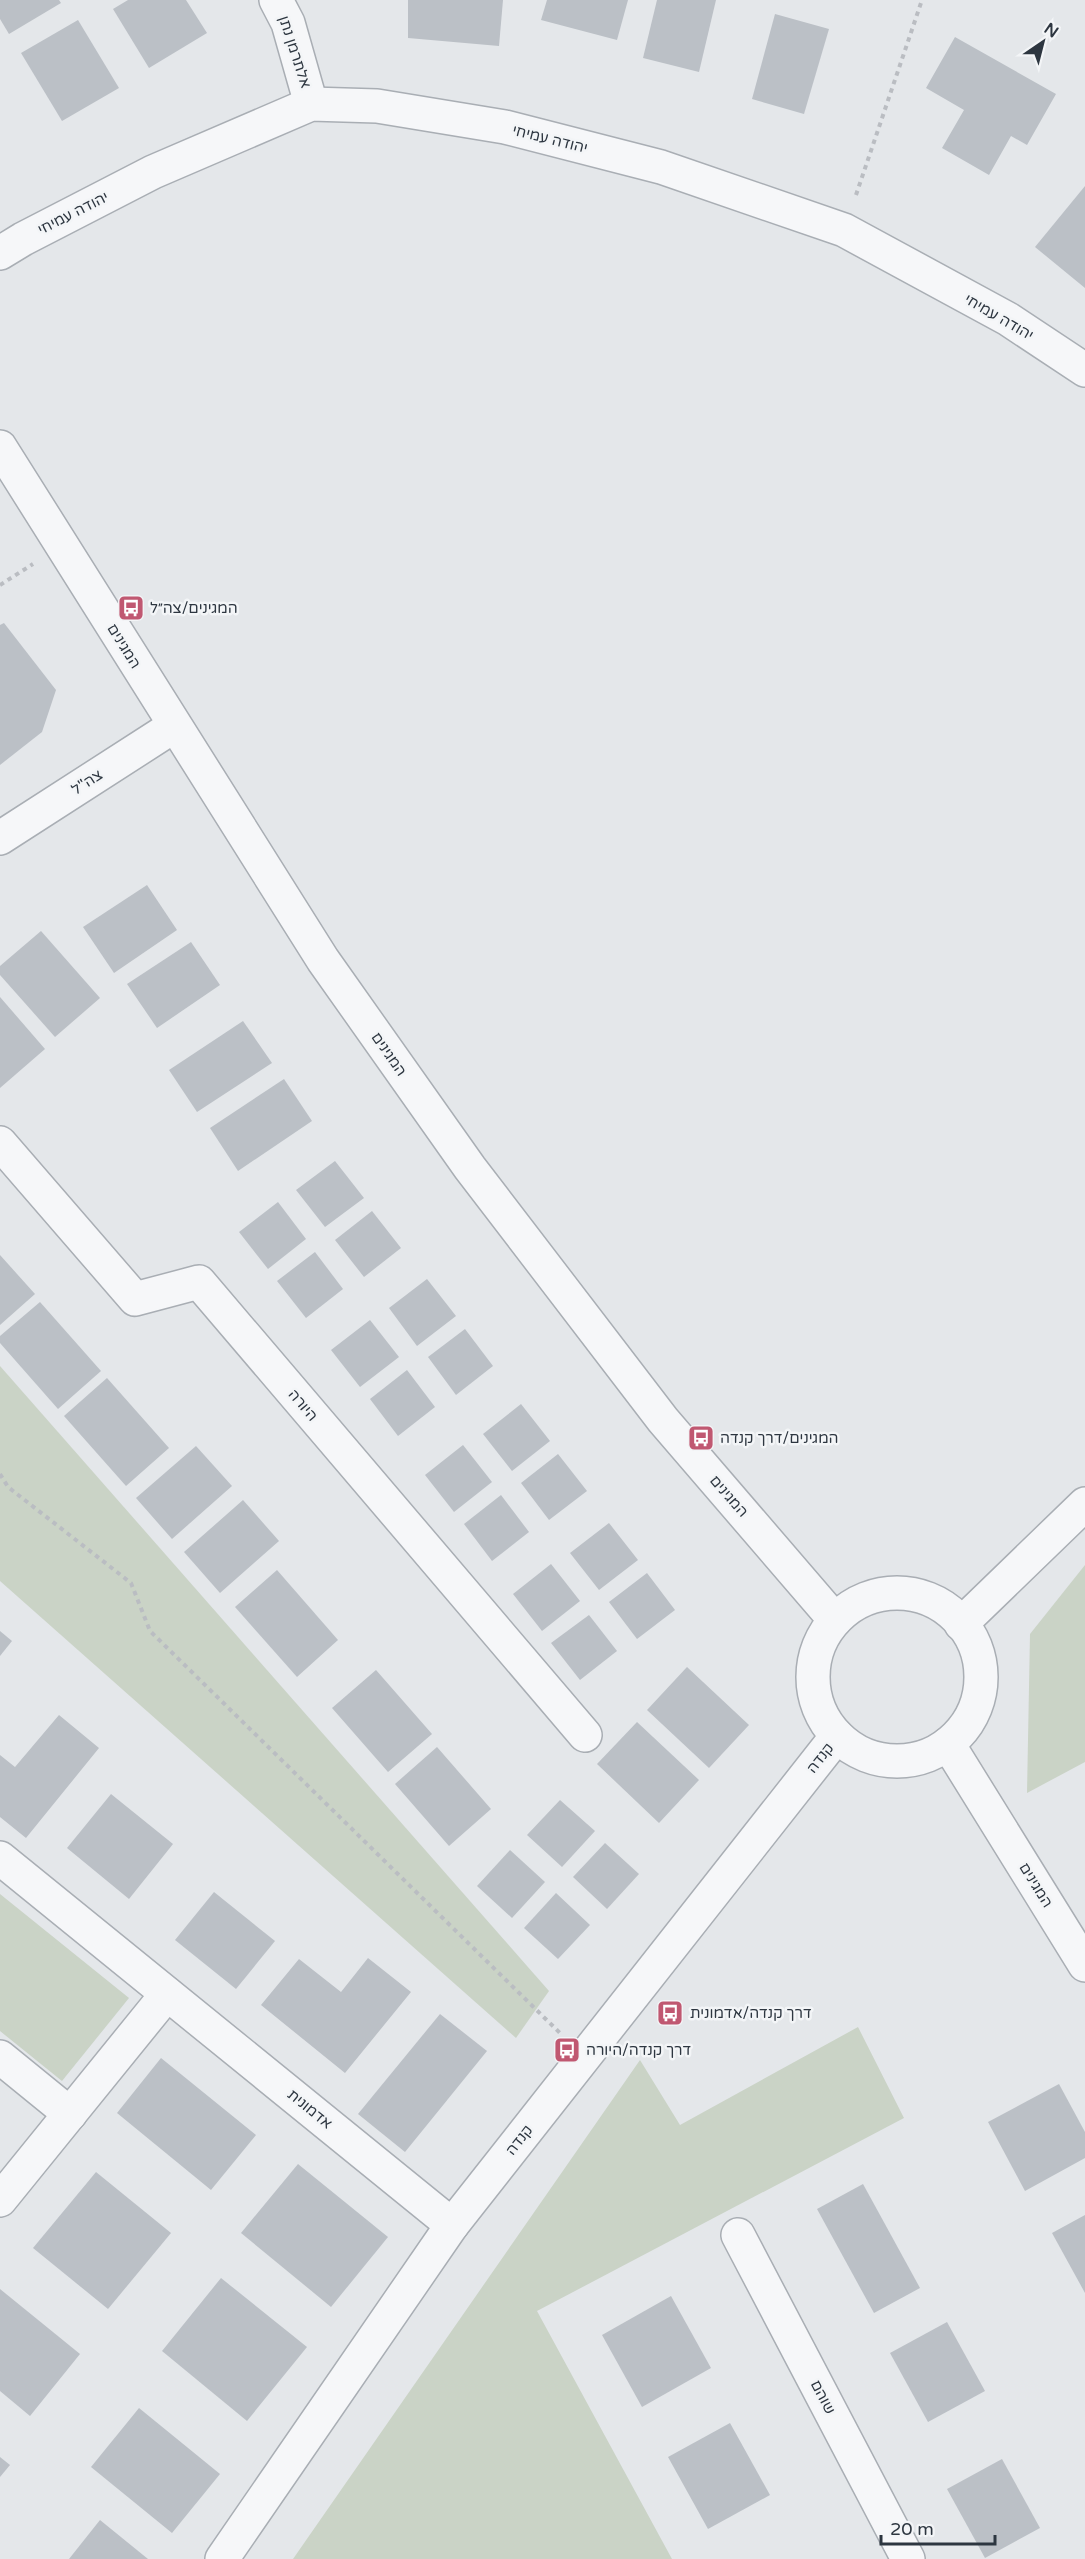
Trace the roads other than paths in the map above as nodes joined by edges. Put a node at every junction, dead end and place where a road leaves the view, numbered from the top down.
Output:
1 (276, 0) edge
2 (311, 104) junction
3 (0, 253) edge
4 (1085, 370) edge
5 (0, 447) edge
6 (174, 726) junction
7 (0, 837) edge
8 (0, 1143) edge
9 (1085, 1504) edge
10 (835, 1620) junction
11 (961, 1624) junction
12 (585, 1735) dead end
13 (837, 1736) junction
14 (948, 1744) junction
15 (0, 1858) edge
16 (1085, 1965) edge
17 (167, 1994) junction
18 (0, 2057) edge
19 (70, 2114) junction
20 (0, 2200) edge
21 (452, 2225) junction
22 (738, 2235) dead end
23 (222, 2559) edge
24 (908, 2559) edge

1 - 2 street, אלתרמן נתן
2 - 3 street, יהודה עמיחי
2 - 4 street, יהודה עמיחי
5 - 6 street, המגינים
6 - 7 street, צה"ל
6 - 10 street, המגינים
8 - 12 street, היורה
9 - 11 street
10 - 11 street
10 - 13 street
11 - 14 street
13 - 14 street
13 - 21 street, קנדה
14 - 16 street, המגינים
15 - 17 street, אדמונית
17 - 19 street
17 - 21 street, אדמונית
18 - 19 street
19 - 20 street
21 - 23 street, קנדה
22 - 24 street, שוהם

